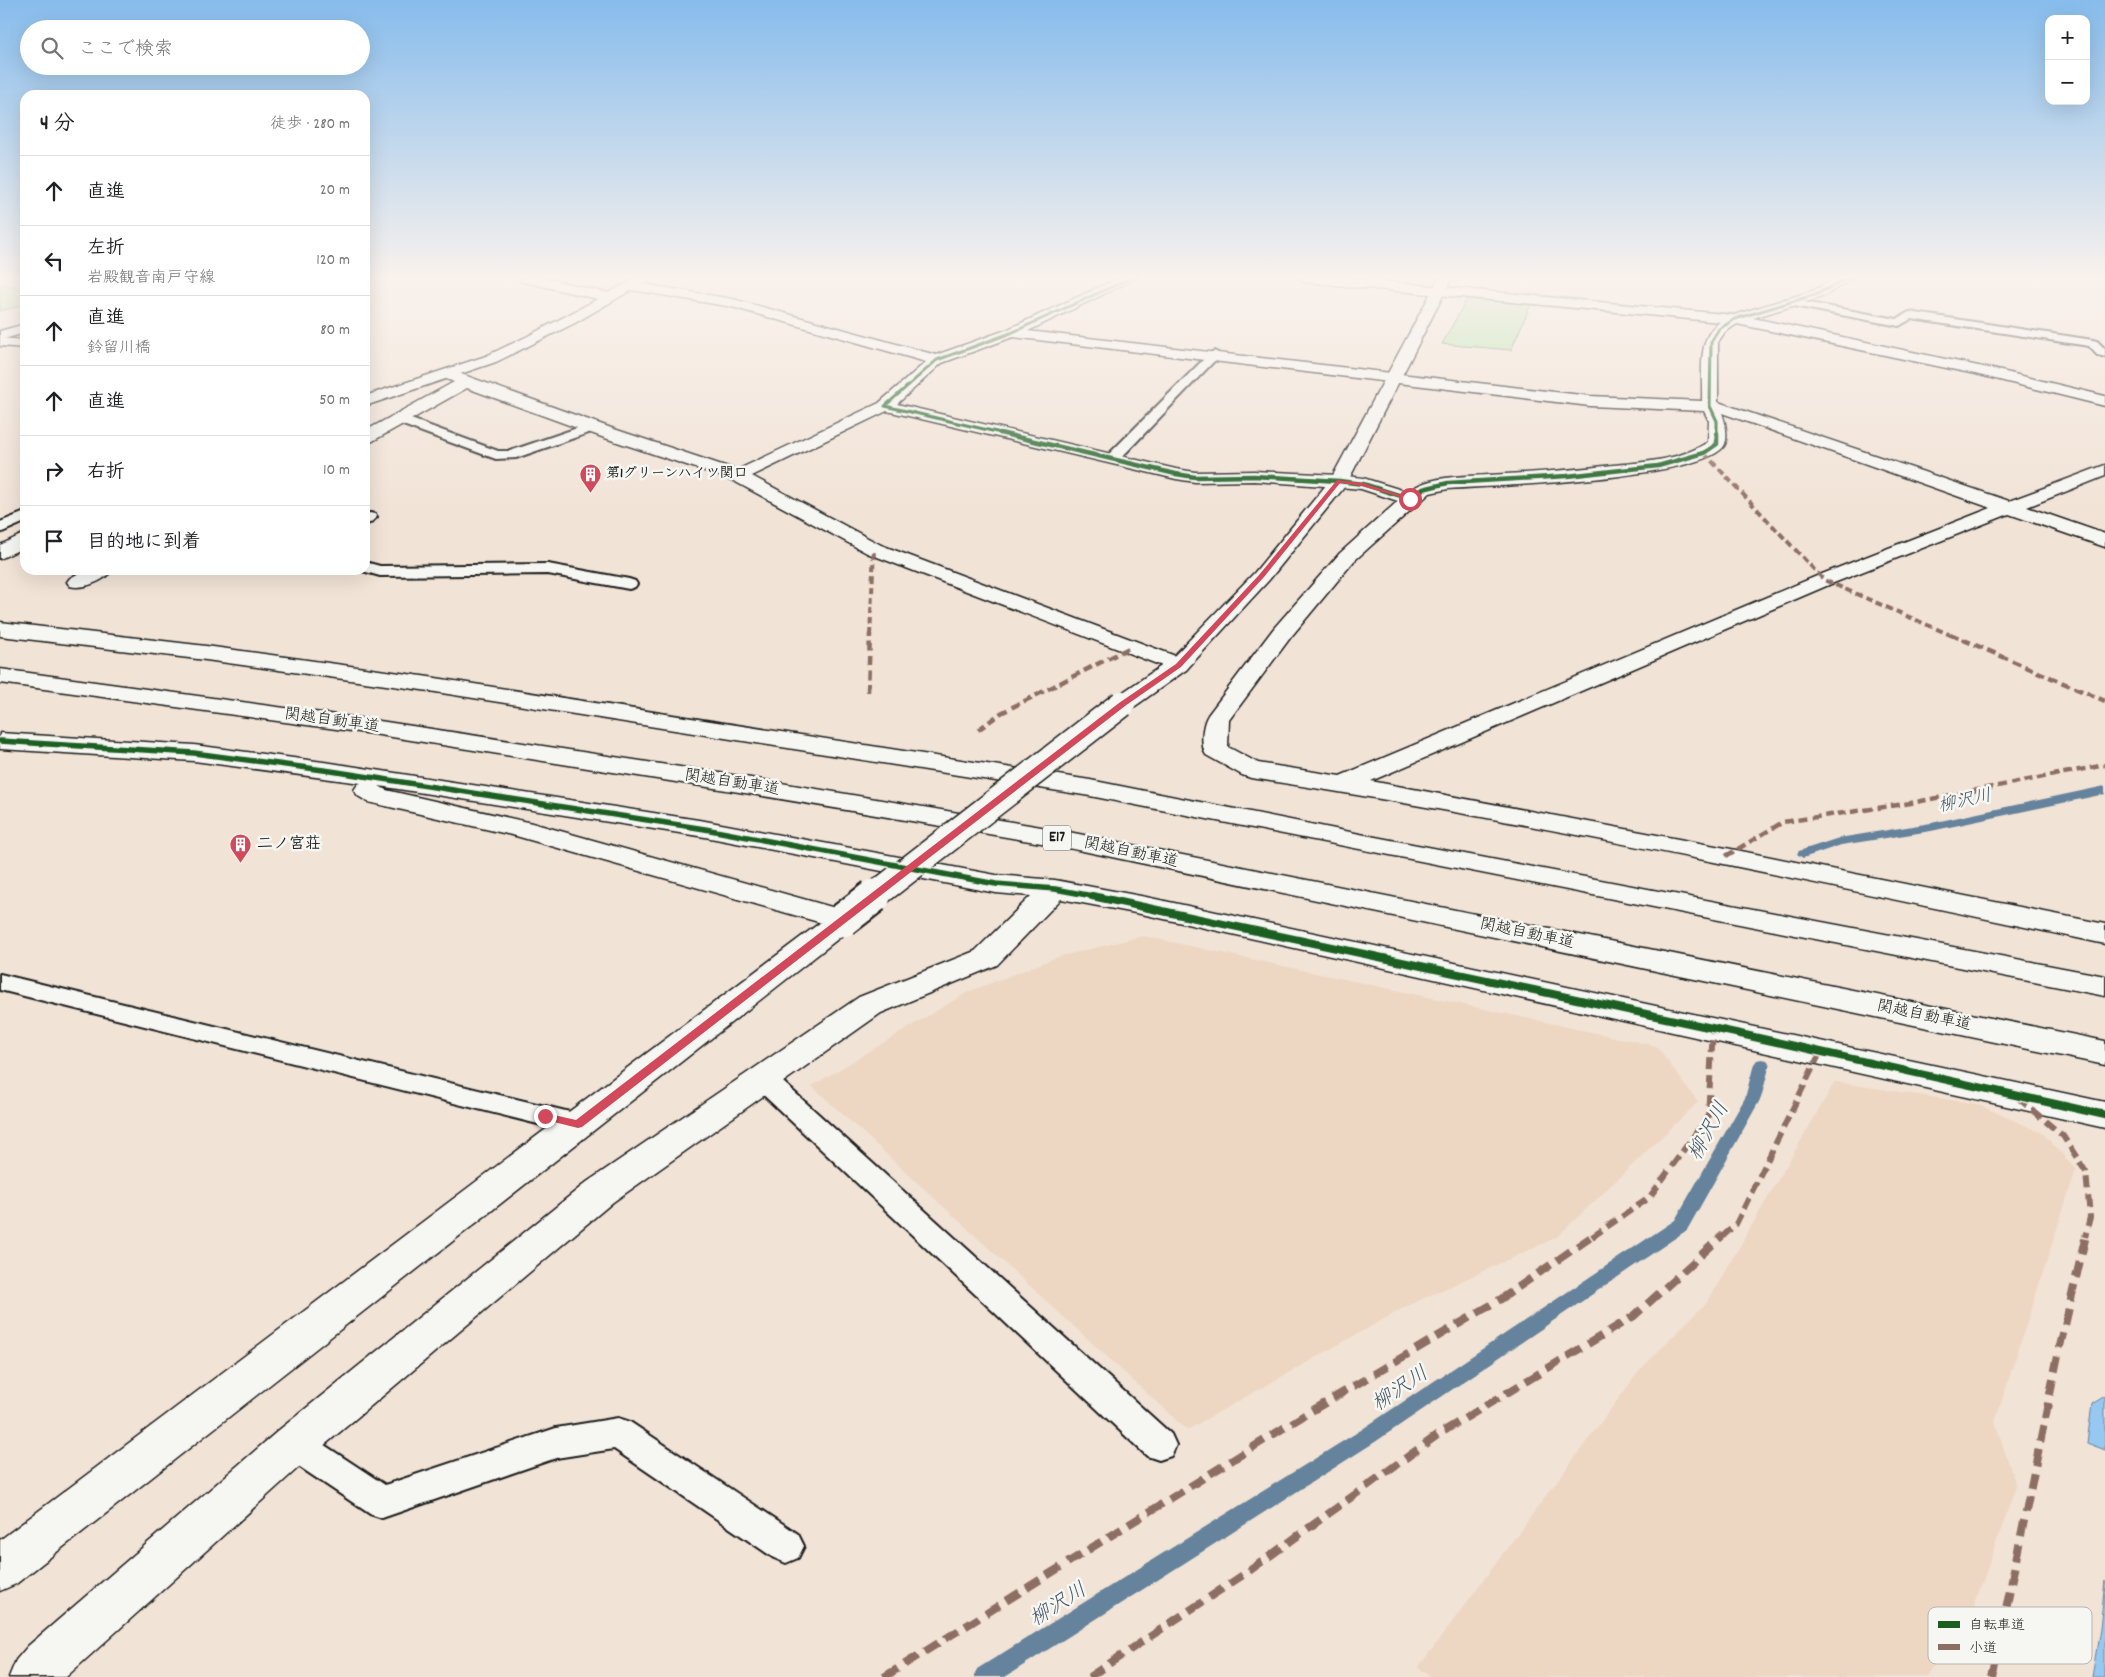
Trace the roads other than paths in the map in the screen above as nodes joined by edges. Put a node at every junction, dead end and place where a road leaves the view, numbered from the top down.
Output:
1 (501, 356) edge
2 (924, 356) edge
3 (947, 356) edge
4 (1213, 356) edge
5 (1225, 356) edge
6 (1406, 356) edge
7 (1711, 356) edge
8 (1911, 356) edge
9 (937, 360) junction
10 (1396, 376) junction
11 (458, 379) junction
12 (370, 399) edge
13 (2105, 401) edge
14 (885, 406) junction
15 (1710, 406) junction
16 (400, 419) junction
17 (592, 427) junction
18 (370, 435) edge
19 (1112, 459) junction
20 (2105, 470) edge
21 (738, 476) junction
22 (1339, 481) junction
23 (1410, 499) junction
24 (2012, 508) junction
25 (20, 518) edge
26 (0, 528) edge
27 (2105, 541) edge
28 (20, 542) edge
29 (0, 553) edge
30 (370, 568) edge
31 (92, 575) edge
32 (77, 582) dead end
33 (628, 584) dead end
34 (0, 629) edge
35 (1178, 665) junction
36 (0, 676) edge
37 (0, 741) edge
38 (331, 771) junction
39 (1343, 784) junction
40 (1055, 889) junction
41 (843, 920) junction
42 (2105, 934) edge
43 (0, 982) edge
44 (2105, 986) edge
45 (2105, 1053) edge
46 (762, 1079) junction
47 (2102, 1115) edge
48 (578, 1124) junction
49 (294, 1444) junction
50 (1159, 1445) dead end
51 (786, 1546) dead end
52 (0, 1568) edge
53 (33, 1677) edge

1 - 11 main road
2 - 9 main road
3 - 9 main road
4 - 19 lane
5 - 10 main road
6 - 10 main road
7 - 15 main road
8 - 13 main road
9 - 14 main road
10 - 15 main road
10 - 22 main road
11 - 12 main road
11 - 16 main road
11 - 17 main road
14 - 19 main road
14 - 21 main road
15 - 23 main road
15 - 24 main road
16 - 17 lane
16 - 18 main road
17 - 21 main road
19 - 22 main road
20 - 24 main road
21 - 35 main road
22 - 23 main road
22 - 35 main road
23 - 39 main road
24 - 27 main road
24 - 39 main road
25 - 26 lane
28 - 29 main road
30 - 33 lane
31 - 32 main road
34 - 44 main road
35 - 41 main road, bridge
36 - 45 main road, 関越自動車道 / E17
37 - 38 main road
38 - 40 main road
38 - 41 main road
39 - 42 main road
40 - 46 main road
40 - 47 main road
41 - 48 main road
43 - 48 lane
46 - 49 main road
46 - 50 lane
48 - 52 main road
49 - 51 lane
49 - 53 main road

